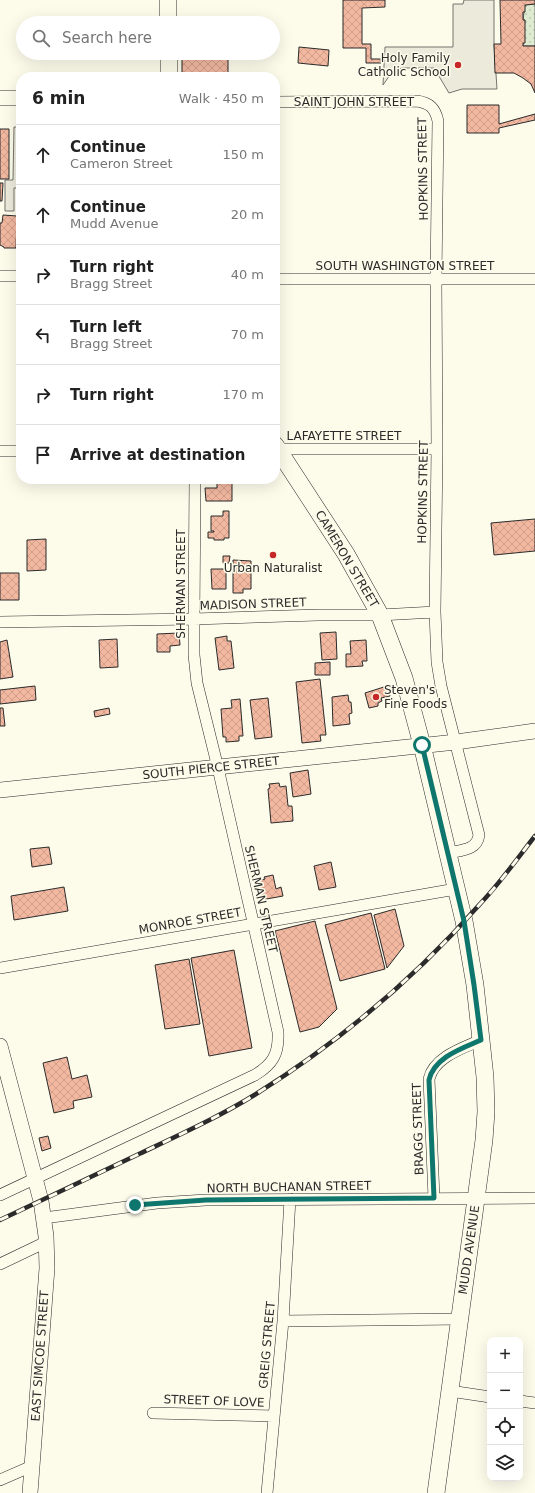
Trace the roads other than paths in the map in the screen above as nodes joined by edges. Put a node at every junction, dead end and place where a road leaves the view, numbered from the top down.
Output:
1 (168, 0) edge
2 (168, 16) edge
3 (169, 60) edge
4 (169, 72) edge
5 (0, 98) edge
6 (16, 98) edge
7 (280, 102) edge
8 (431, 106) joint
9 (0, 276) edge
10 (16, 276) edge
11 (280, 279) edge
12 (436, 279) junction
13 (535, 279) edge
14 (280, 448) edge
15 (437, 449) junction
16 (16, 450) edge
17 (0, 451) edge
18 (280, 454) edge
19 (195, 484) edge
20 (435, 612) junction
21 (380, 615) junction
22 (194, 619) junction
23 (0, 622) edge
24 (535, 731) edge
25 (456, 742) junction
26 (422, 745) junction
27 (218, 768) junction
28 (0, 790) edge
29 (448, 853) junction
30 (456, 889) junction
31 (254, 924) junction
32 (0, 968) edge
33 (477, 1007) joint
34 (481, 1040) junction
35 (0, 1046) edge
36 (35, 1179) junction
37 (0, 1195) edge
38 (434, 1198) junction
39 (535, 1198) edge
40 (290, 1199) junction
41 (476, 1199) junction
42 (44, 1218) junction
43 (46, 1242) junction
44 (0, 1264) edge
45 (460, 1318) junction
46 (283, 1321) junction
47 (450, 1391) junction
48 (487, 1396) edge
49 (523, 1401) edge
50 (535, 1403) edge
51 (153, 1413) dead end
52 (274, 1416) junction
53 (32, 1466) junction
54 (0, 1480) edge
55 (30, 1493) edge
56 (267, 1493) edge
57 (436, 1493) edge

1 - 2 main road
3 - 4 main road
5 - 6 street
7 - 8 street, SAINT JOHN STREET
8 - 12 street, HOPKINS STREET
9 - 10 street
11 - 12 street, SOUTH WASHINGTON STREET
12 - 13 street, SOUTH WASHINGTON STREET
12 - 15 street, HOPKINS STREET
14 - 15 street, LAFAYETTE STREET
15 - 20 street, HOPKINS STREET
16 - 17 street
18 - 21 main road, CAMERON STREET
19 - 22 street, SHERMAN STREET
20 - 21 street, MADISON STREET
20 - 25 street, HOPKINS STREET
21 - 22 street, MADISON STREET
21 - 26 main road, CAMERON STREET
22 - 23 street, MADISON STREET
22 - 27 street, SHERMAN STREET
24 - 25 street, SOUTH PIERCE STREET
25 - 26 street, SOUTH PIERCE STREET
25 - 29 street, HOPKINS STREET
26 - 27 street, SOUTH PIERCE STREET
26 - 29 main road, CAMERON STREET
27 - 28 street, SOUTH PIERCE STREET
27 - 31 street, SHERMAN STREET
29 - 30 main road, CAMERON STREET
30 - 31 street, MONROE STREET
30 - 33 main road, CAMERON STREET
31 - 32 street, MONROE STREET
31 - 36 street, SHERMAN STREET
33 - 34 main road, MUDD AVENUE
34 - 38 street, BRAGG STREET
34 - 41 main road, MUDD AVENUE
35 - 36 street, EAST SIMCOE STREET
36 - 37 street, SHERMAN STREET
36 - 42 street, EAST SIMCOE STREET
38 - 40 street, NORTH BUCHANAN STREET
38 - 41 street, NORTH BUCHANAN STREET
39 - 41 street, NORTH BUCHANAN STREET
40 - 42 street, NORTH BUCHANAN STREET
40 - 46 street, GREIG STREET
41 - 45 main road, MUDD AVENUE
42 - 43 street, EAST SIMCOE STREET
43 - 44 street
43 - 53 street, EAST SIMCOE STREET
45 - 46 street
45 - 47 main road, MUDD AVENUE
46 - 52 street, GREIG STREET
47 - 48 street
47 - 57 main road, MUDD AVENUE
49 - 50 street
51 - 52 street, STREET OF LOVE
52 - 56 street, GREIG STREET
53 - 54 street
53 - 55 street, EAST SIMCOE STREET

